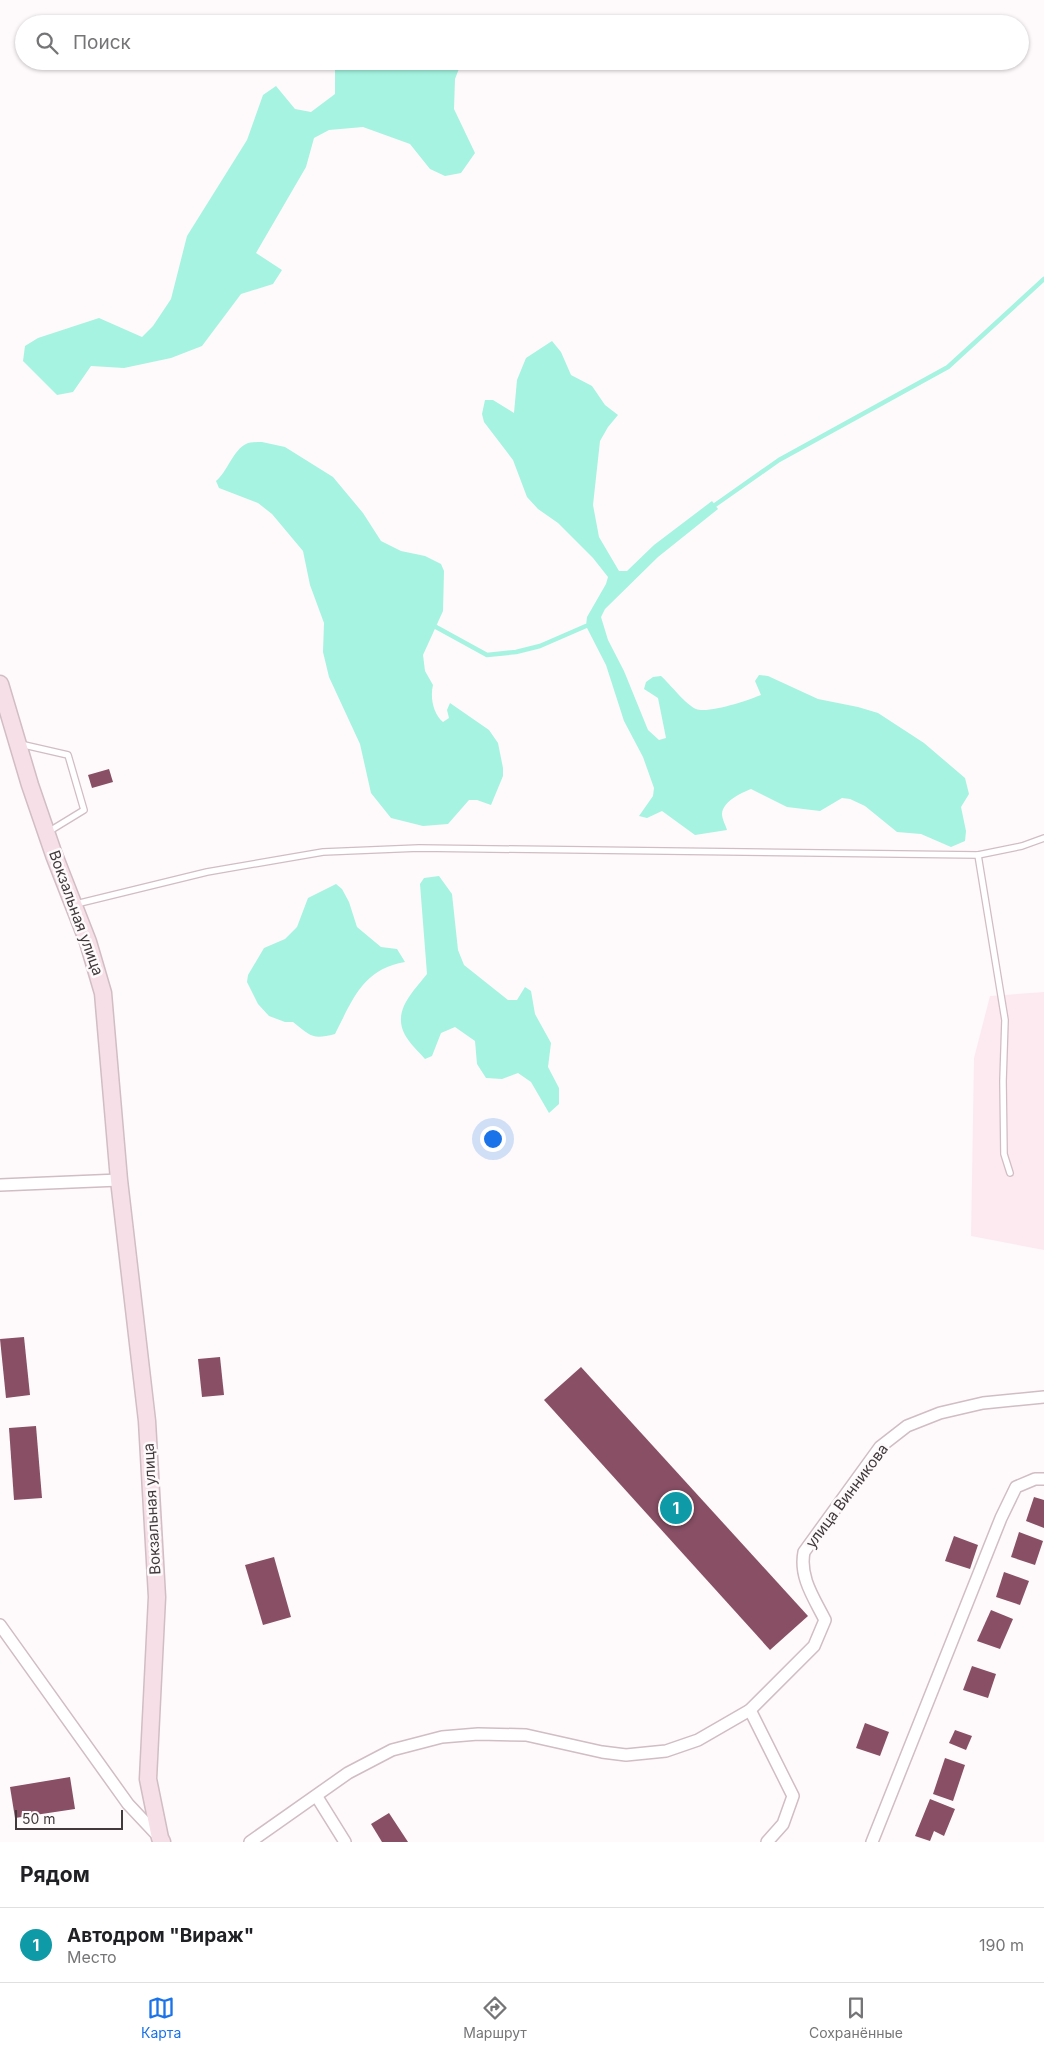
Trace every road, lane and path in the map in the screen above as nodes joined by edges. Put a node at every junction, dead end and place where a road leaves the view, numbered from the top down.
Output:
1 (0, 684) edge
2 (19, 744) junction
3 (46, 833) junction
4 (1044, 838) edge
5 (978, 855) junction
6 (74, 905) junction
7 (1010, 1173) dead end
8 (119, 1180) junction
9 (0, 1185) edge
10 (1044, 1397) edge
11 (1044, 1479) edge
12 (0, 1625) edge
13 (750, 1710) junction
14 (317, 1797) junction
15 (161, 1840) edge
16 (250, 1842) edge
17 (345, 1842) edge
18 (767, 1842) edge
19 (872, 1842) edge

1 - 2 street, Вокзальная улица
2 - 3 street, Вокзальная улица
2 - 3 lane
3 - 6 street, Вокзальная улица
4 - 5 lane
5 - 6 lane
5 - 7 lane
6 - 8 street, Вокзальная улица
8 - 9 street
8 - 15 street, Вокзальная улица
10 - 13 street, улица Винникова
11 - 19 street
12 - 15 street, Вокзальная улица
13 - 14 street, улица Винникова
13 - 18 street
14 - 16 street, улица Винникова
14 - 17 street

